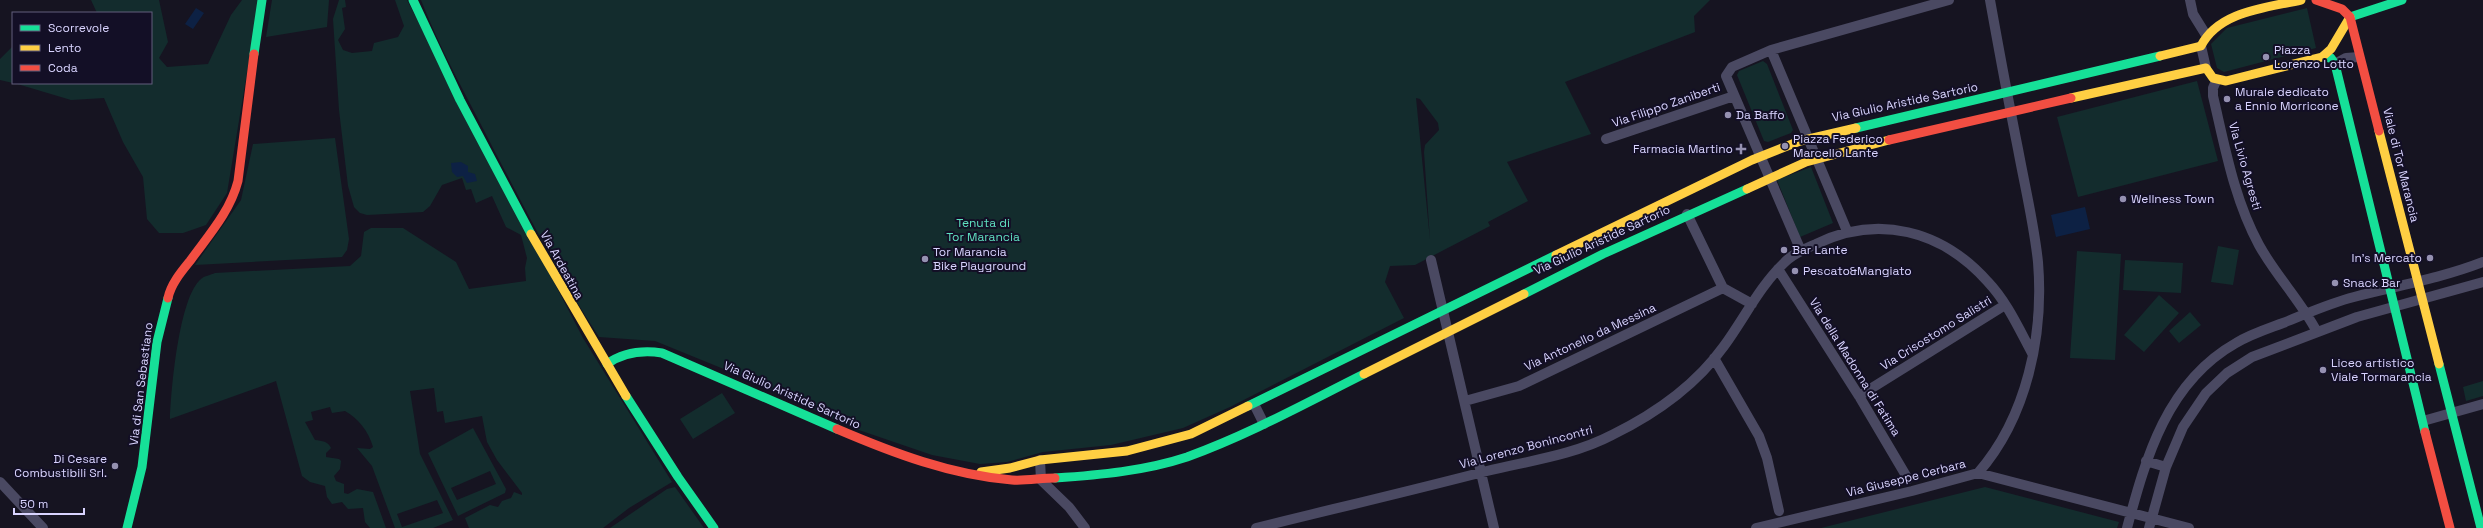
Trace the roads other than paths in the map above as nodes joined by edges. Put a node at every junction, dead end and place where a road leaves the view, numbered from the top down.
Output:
1 (262, 0) edge
2 (413, 0) edge
3 (1949, 0) edge
4 (1990, 0) edge
5 (2190, 0) edge
6 (2301, 0) edge
7 (2316, 0) edge
8 (2402, 0) edge
9 (2350, 17) junction
10 (2206, 35) junction
11 (2201, 46) junction
12 (1771, 50) junction
13 (2360, 56) junction
14 (2322, 57) junction
15 (2335, 64) junction
16 (2206, 68) junction
17 (2216, 81) junction
18 (2007, 93) junction
19 (1734, 96) junction
20 (2011, 114) junction
21 (1809, 138) junction
22 (1606, 139) dead end
23 (1761, 156) junction
24 (1817, 158) junction
25 (1770, 177) junction
26 (1687, 214) junction
27 (1847, 231) junction
28 (1801, 251) junction
29 (1431, 260) dead end
30 (2483, 262) edge
31 (1778, 269) junction
32 (2417, 280) junction
33 (2483, 282) edge
34 (1723, 288) junction
35 (2389, 288) junction
36 (2422, 299) junction
37 (1752, 304) junction
38 (2005, 305) junction
39 (2393, 306) junction
40 (1444, 310) junction
41 (2308, 313) junction
42 (1448, 332) junction
43 (2317, 332) junction
44 (2032, 353) junction
45 (1714, 358) junction
46 (607, 364) junction
47 (1860, 396) junction
48 (1465, 401) junction
49 (1254, 404) junction
50 (2483, 404) edge
51 (2452, 413) junction
52 (2423, 421) junction
53 (1264, 424) junction
54 (1040, 460) junction
55 (2146, 461) junction
56 (2166, 467) junction
57 (969, 473) junction
58 (1481, 473) junction
59 (1978, 473) junction
60 (1908, 479) dead end
61 (1041, 480) junction
62 (0, 482) edge
63 (1779, 511) dead end
64 (2131, 514) junction
65 (2150, 523) edge
66 (43, 528) edge
67 (127, 528) edge
68 (714, 528) edge
69 (1085, 528) edge
70 (1256, 528) edge
71 (1494, 528) edge
72 (1756, 528) edge
73 (2127, 528) edge
74 (2189, 528) edge
75 (2450, 528) edge
76 (2481, 528) edge

1 - 67 street, Via di San Sebastiano
2 - 46 street, Via Ardeatina
3 - 12 street
4 - 18 street
5 - 10 street
6 - 10 street
7 - 9 street
8 - 9 street
9 - 13 street, Viale di Tor Marancia
9 - 14 street
10 - 11 street
11 - 16 street
11 - 18 street, Via Giulio Aristide Sartorio
12 - 19 street
12 - 21 street
13 - 15 street
13 - 32 street, Viale di Tor Marancia
14 - 15 street
14 - 17 street
15 - 35 street
16 - 17 street
16 - 20 street
17 - 41 street, Via Livio Agresti
18 - 20 street
18 - 21 street, Via Giulio Aristide Sartorio
19 - 22 street, Via Filippo Zaniberti
19 - 23 street
20 - 24 street
20 - 44 street
21 - 23 street
21 - 24 street
23 - 25 street
23 - 40 street, Via Giulio Aristide Sartorio
24 - 25 street
24 - 27 street
25 - 26 street, Via Giulio Aristide Sartorio
25 - 28 street
26 - 34 street
26 - 42 street, Via Giulio Aristide Sartorio
27 - 28 street
27 - 38 street
28 - 31 street, Via Lorenzo Bonincontri
29 - 40 street
30 - 32 street
31 - 37 street, Via Lorenzo Bonincontri
31 - 47 street, Via della Madonna di Fatima
32 - 35 street
32 - 36 street, Viale di Tor Marancia
33 - 36 street
34 - 37 street
34 - 48 street, Via Antonello da Messina
35 - 39 street
35 - 41 street
36 - 39 street
36 - 51 street, Viale di Tor Marancia
37 - 45 street, Via Lorenzo Bonincontri
38 - 44 street
38 - 47 street, Via Crisostomo Salistri
39 - 43 street
39 - 52 street
40 - 42 street
40 - 49 street, Via Giulio Aristide Sartorio
41 - 43 street, Via Livio Agresti
41 - 55 street
42 - 48 street
42 - 53 street, Via Giulio Aristide Sartorio
43 - 56 street
44 - 59 street
45 - 58 street, Via Lorenzo Bonincontri
45 - 63 street
46 - 57 street, Via Giulio Aristide Sartorio
46 - 68 street, Via Ardeatina
47 - 60 street, Via della Madonna di Fatima
48 - 58 street
49 - 53 street
49 - 54 street, Via Giulio Aristide Sartorio
50 - 51 street
51 - 52 street
51 - 76 street, Viale di Tor Marancia
52 - 75 street
53 - 61 street, Via Giulio Aristide Sartorio
54 - 57 street, Via Giulio Aristide Sartorio
54 - 61 street
55 - 56 street
55 - 64 street
56 - 65 street
57 - 61 street, Via Giulio Aristide Sartorio
58 - 70 street, Via Lorenzo Bonincontri
58 - 71 street
59 - 64 street, Via Giuseppe Cerbara
59 - 72 street, Via Giuseppe Cerbara
61 - 69 street
62 - 66 street
64 - 65 street, Via Giuseppe Cerbara
64 - 73 street
65 - 74 street, Via Giuseppe Cerbara

